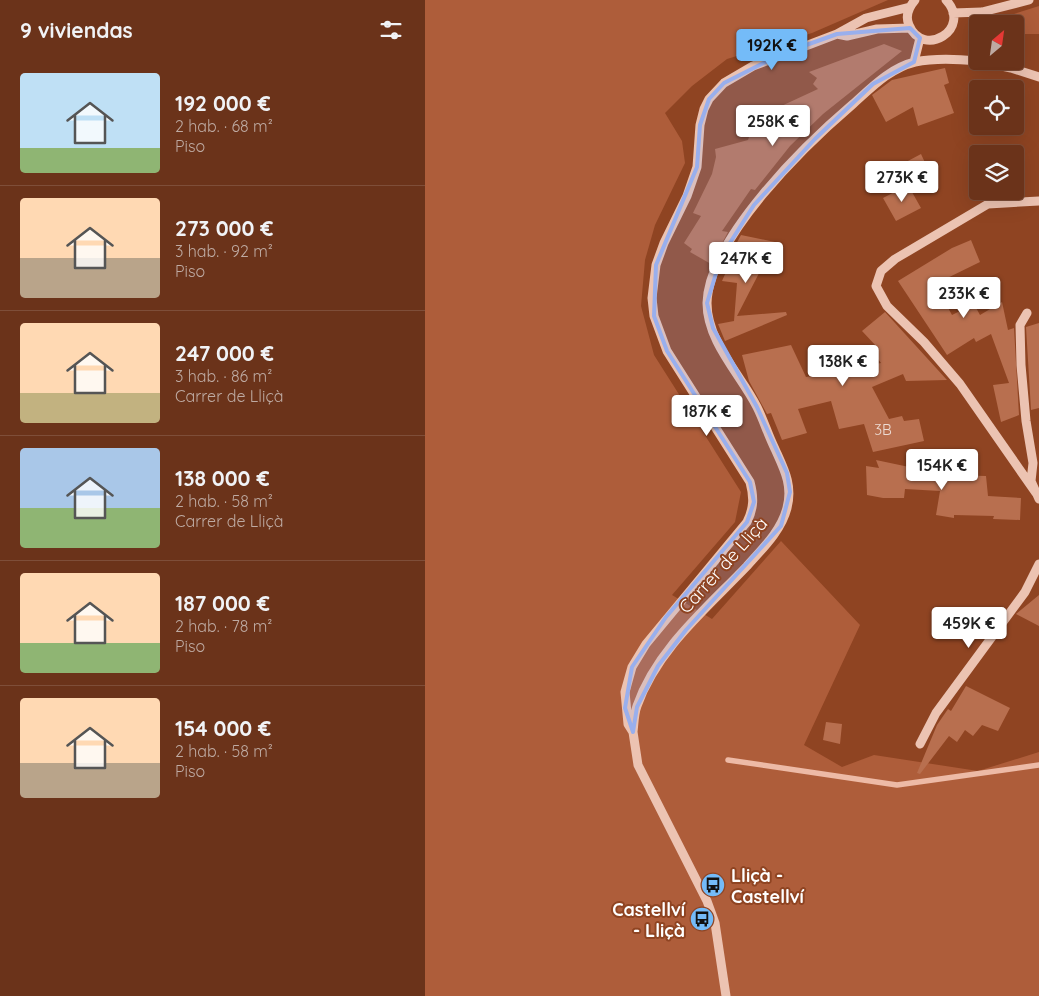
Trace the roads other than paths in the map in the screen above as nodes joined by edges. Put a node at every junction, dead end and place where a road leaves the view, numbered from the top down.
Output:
1 (946, 0) edge
2 (1029, 0) edge
3 (912, 3) edge
4 (953, 13) junction
5 (910, 28) junction
6 (837, 34) junction
7 (920, 38) junction
8 (969, 61) edge
9 (914, 62) junction
10 (1017, 70) edge
11 (1039, 77) edge
12 (1039, 201) edge
13 (1027, 313) dead end
14 (1037, 496) edge
15 (1039, 564) edge
16 (633, 732) junction
17 (920, 744) dead end
18 (726, 996) edge

1 - 4 street
2 - 4 street
3 - 5 street
3 - 6 street
4 - 7 street
5 - 6 street
5 - 7 street
6 - 16 street
7 - 9 street
8 - 9 street, Carrer de Lliçà
9 - 16 street, Carrer de Lliçà
10 - 11 street, Carrer de Lliçà
12 - 14 street
13 - 14 street
15 - 17 street
16 - 18 street

